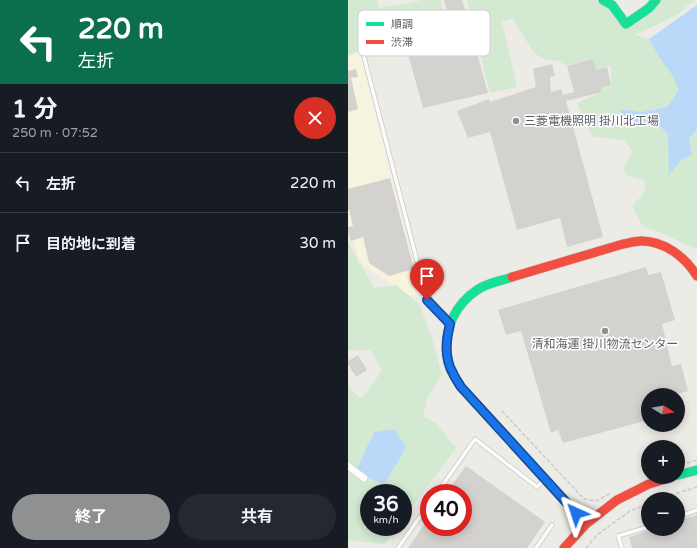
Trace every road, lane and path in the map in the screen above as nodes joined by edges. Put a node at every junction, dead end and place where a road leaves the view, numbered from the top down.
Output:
1 (603, 0) edge
2 (656, 0) edge
3 (365, 56) edge
4 (697, 276) edge
5 (450, 324) junction
6 (502, 411) dead end
7 (348, 466) edge
8 (697, 470) edge
9 (685, 473) edge
10 (364, 478) dead end
11 (545, 479) junction
12 (443, 484) edge
13 (649, 484) edge
14 (697, 487) edge
15 (617, 490) dead end
16 (681, 492) edge
17 (641, 507) edge
18 (697, 510) edge
19 (685, 514) edge
20 (420, 517) edge
21 (586, 524) junction
22 (552, 525) dead end
23 (641, 528) edge
24 (398, 548) edge
25 (536, 548) edge
26 (564, 548) edge
27 (586, 548) edge
28 (622, 548) edge

1 - 2 street
3 - 5 lane
4 - 5 street
5 - 11 street
6 - 15 path
7 - 10 street
8 - 9 street
11 - 12 lane
11 - 21 street
13 - 21 street
14 - 16 path
17 - 27 path
18 - 19 lane
20 - 24 lane
21 - 26 street
22 - 25 lane
23 - 28 lane

